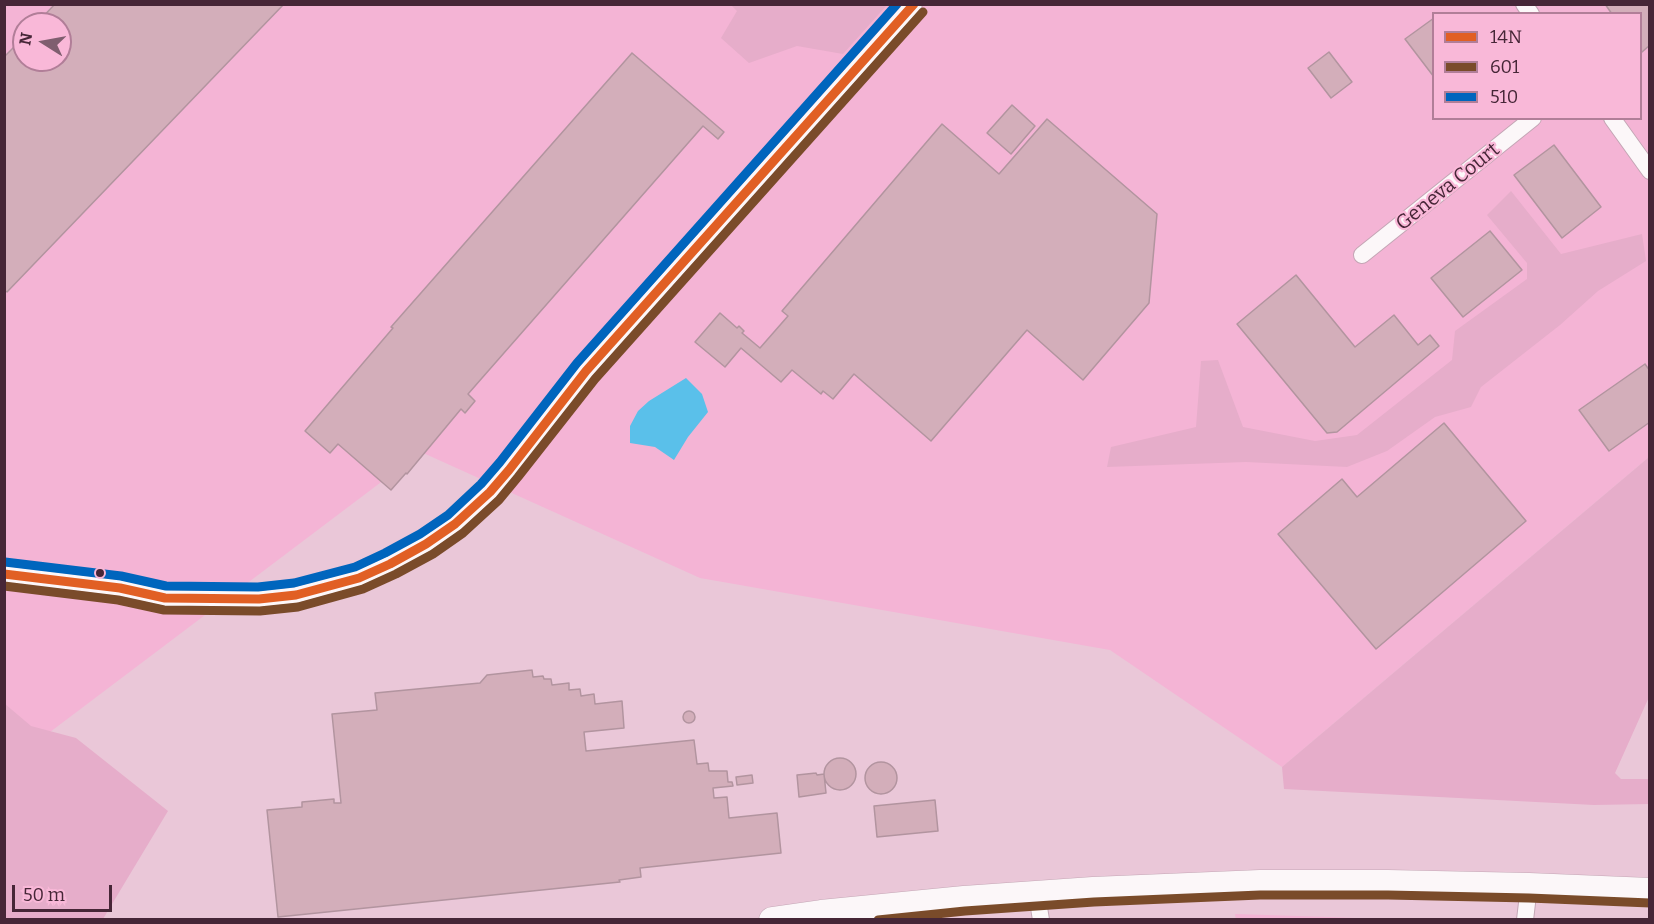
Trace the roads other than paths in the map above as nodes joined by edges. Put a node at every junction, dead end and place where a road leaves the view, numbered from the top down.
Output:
1 (914, 4) edge
2 (1531, 120) edge
3 (1613, 120) edge
4 (1650, 171) edge
5 (1362, 255) dead end
6 (4, 574) edge
7 (1529, 886) junction
8 (1650, 891) edge
9 (1039, 907) edge
10 (772, 920) edge
11 (1526, 920) edge

1 - 6 street
2 - 5 street, Geneva Court
3 - 4 street
7 - 8 main road
7 - 9 main road
7 - 11 street
9 - 10 main road

